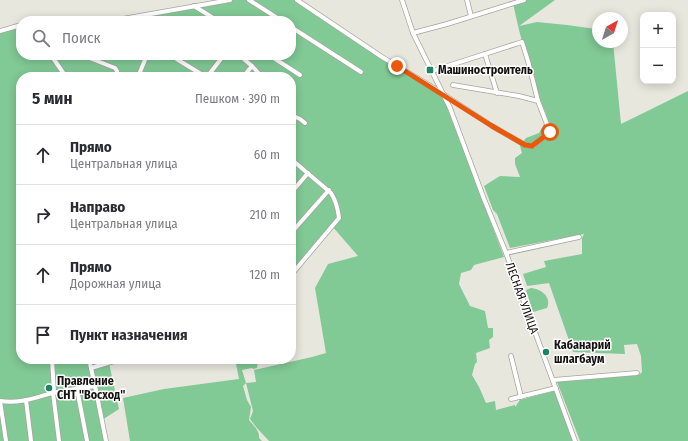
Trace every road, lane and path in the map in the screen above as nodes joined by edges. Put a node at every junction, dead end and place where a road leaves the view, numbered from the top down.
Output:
1 (230, 0) edge
2 (249, 0) edge
3 (297, 0) edge
4 (402, 0) edge
5 (467, 0) edge
6 (524, 0) edge
7 (211, 2) edge
8 (193, 6) junction
9 (138, 16) edge
10 (210, 16) edge
11 (274, 16) edge
12 (472, 16) junction
13 (16, 26) edge
14 (296, 30) edge
15 (0, 31) edge
16 (413, 32) junction
17 (485, 54) junction
18 (54, 60) edge
19 (92, 60) edge
20 (145, 60) edge
21 (178, 60) edge
22 (220, 60) edge
23 (245, 60) edge
24 (277, 60) edge
25 (252, 66) junction
26 (117, 70) edge
27 (432, 71) junction
28 (63, 72) edge
29 (140, 72) edge
30 (198, 72) edge
31 (210, 72) edge
32 (247, 72) edge
33 (257, 72) edge
34 (295, 72) edge
35 (296, 72) edge
36 (361, 72) dead end
37 (300, 75) dead end
38 (436, 79) junction
39 (429, 85) junction
40 (454, 85) dead end
41 (497, 93) junction
42 (444, 95) junction
43 (538, 101) junction
44 (296, 117) edge
45 (305, 123) dead end
46 (296, 163) edge
47 (308, 173) junction
48 (296, 187) edge
49 (329, 190) junction
50 (296, 227) edge
51 (579, 237) dead end
52 (506, 253) junction
53 (296, 269) edge
54 (511, 356) dead end
55 (52, 364) edge
56 (90, 364) edge
57 (104, 364) edge
58 (91, 368) junction
59 (637, 373) dead end
60 (553, 380) junction
61 (95, 386) junction
62 (556, 388) junction
63 (77, 389) junction
64 (53, 393) junction
65 (521, 397) junction
66 (511, 399) dead end
67 (26, 400) junction
68 (0, 401) edge
69 (6, 441) edge
70 (31, 441) edge
71 (59, 441) edge
72 (87, 441) edge
73 (106, 441) edge
74 (575, 441) edge

1 - 7 street
2 - 11 street
3 - 39 street
4 - 16 street, ЛЕСНАЯ УЛИЦА
5 - 12 street
6 - 12 street
7 - 8 street
8 - 9 street
8 - 10 street
12 - 16 street
13 - 15 street
14 - 36 street
16 - 27 street, ЛЕСНАЯ УЛИЦА
17 - 27 street
17 - 41 street
17 - 43 street
18 - 28 street
19 - 26 street
20 - 29 street
21 - 30 street
22 - 31 street
23 - 25 street
24 - 34 street
25 - 32 street
25 - 33 street
27 - 38 street, ЛЕСНАЯ УЛИЦА
35 - 37 street
38 - 39 street
38 - 42 street, ЛЕСНАЯ УЛИЦА
39 - 42 street
40 - 41 street
41 - 43 street
42 - 43 street
42 - 52 street, ЛЕСНАЯ УЛИЦА
44 - 45 street
46 - 47 street
47 - 48 street
47 - 49 street
49 - 50 street
49 - 53 street
51 - 52 street
52 - 60 street, ЛЕСНАЯ УЛИЦА
54 - 65 street
55 - 64 street
56 - 58 street
57 - 58 street
58 - 61 street
59 - 60 street
60 - 62 street, ЛЕСНАЯ УЛИЦА
61 - 63 street
61 - 73 street
62 - 65 street
62 - 74 street, ЛЕСНАЯ УЛИЦА
63 - 64 street
63 - 72 street
64 - 67 street
64 - 71 street
65 - 66 street
67 - 68 street
67 - 70 street
68 - 69 street

